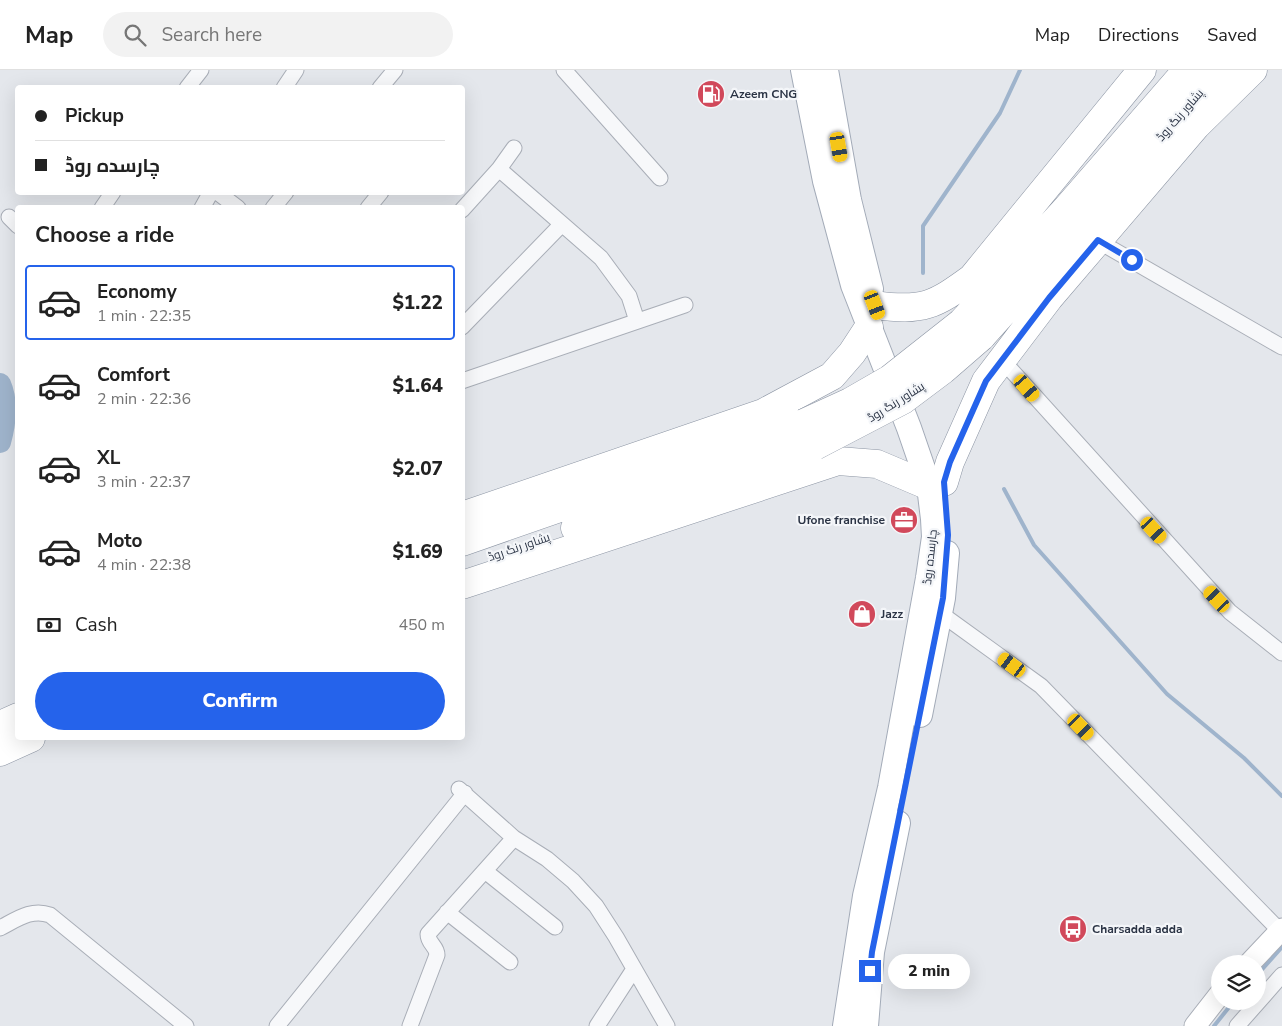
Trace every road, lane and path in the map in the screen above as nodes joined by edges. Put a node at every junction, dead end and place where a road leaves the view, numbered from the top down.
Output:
1 (201, 70) edge
2 (296, 70) edge
3 (395, 70) edge
4 (564, 70) edge
5 (803, 70) edge
6 (826, 70) edge
7 (1142, 70) edge
8 (1187, 70) edge
9 (1220, 70) edge
10 (1253, 70) edge
11 (189, 85) edge
12 (286, 85) edge
13 (382, 85) edge
14 (514, 148) dead end
15 (499, 169) junction
16 (660, 178) dead end
17 (221, 195) edge
18 (284, 195) edge
19 (379, 195) edge
20 (234, 205) edge
21 (275, 205) edge
22 (370, 205) edge
23 (465, 207) edge
24 (561, 224) junction
25 (1098, 240) junction
26 (685, 305) dead end
27 (872, 316) junction
28 (637, 321) junction
29 (465, 324) edge
30 (971, 330) junction
31 (1282, 347) edge
32 (1002, 360) junction
33 (465, 381) edge
34 (810, 434) junction
35 (936, 484) junction
36 (465, 515) edge
37 (465, 541) edge
38 (465, 566) edge
39 (465, 584) edge
40 (940, 613) junction
41 (1282, 654) edge
42 (15, 718) edge
43 (0, 725) edge
44 (27, 740) edge
45 (0, 752) edge
46 (514, 838) junction
47 (485, 871) junction
48 (447, 912) junction
49 (556, 927) dead end
50 (0, 928) edge
51 (1281, 930) edge
52 (1257, 955) edge
53 (510, 962) dead end
54 (634, 969) junction
55 (1282, 975) edge
56 (1211, 1006) edge
57 (186, 1026) edge
58 (277, 1026) edge
59 (410, 1026) edge
60 (597, 1026) edge
61 (667, 1026) edge
62 (845, 1026) edge
63 (866, 1026) edge
64 (1195, 1026) edge
65 (1236, 1026) edge

1 - 11 street
2 - 12 street
3 - 13 street
4 - 16 street
5 - 27 main road, چارسدہ روڈ
6 - 27 main road, چارسدہ روڈ
7 - 27 highway
8 - 30 highway, پشاور رنگ روڈ
9 - 30 highway, پشاور رنگ روڈ
10 - 25 highway
14 - 15 street
15 - 23 street
15 - 24 street
17 - 20 street
18 - 21 street
19 - 22 street
24 - 28 street
24 - 29 street
25 - 31 street
25 - 32 highway
26 - 28 street
27 - 35 main road, چارسدہ روڈ
27 - 36 highway
28 - 33 street
30 - 34 highway, پشاور رنگ روڈ, bridge
32 - 35 highway
32 - 41 street
34 - 37 highway, پشاور رنگ روڈ
34 - 38 highway, پشاور رنگ روڈ
35 - 39 highway
35 - 40 main road, چارسدہ روڈ
35 - 62 main road, چارسدہ روڈ
40 - 51 street
40 - 63 main road, چارسدہ روڈ
42 - 43 highway
44 - 45 highway
46 - 47 street
46 - 54 street
46 - 58 street
47 - 48 street
47 - 49 street
48 - 53 street
48 - 59 street
50 - 57 street
51 - 52 street
54 - 60 street
54 - 61 street
55 - 65 street
56 - 64 street

